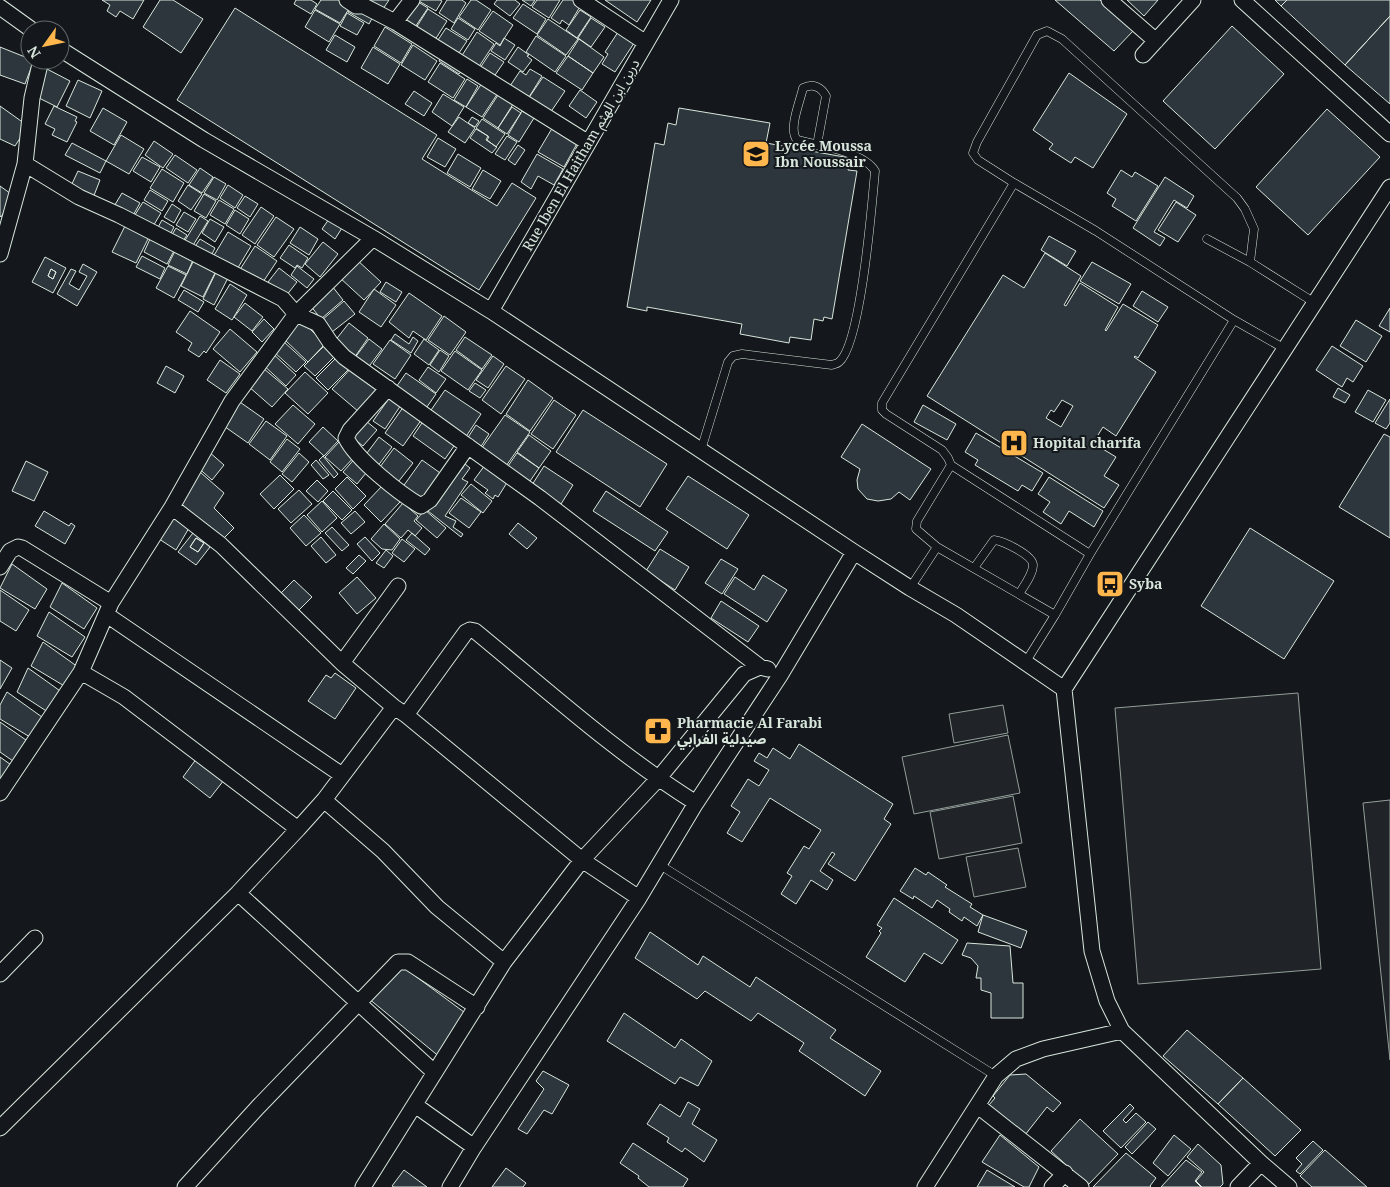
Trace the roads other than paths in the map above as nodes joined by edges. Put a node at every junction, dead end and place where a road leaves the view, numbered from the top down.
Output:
1 (347, 0) edge
2 (412, 0) edge
3 (580, 0) edge
4 (671, 0) edge
5 (1109, 0) edge
6 (1193, 0) edge
7 (1242, 0) edge
8 (0, 8) edge
9 (20, 22) edge
10 (395, 22) junction
11 (1156, 41) junction
12 (646, 43) junction
13 (70, 55) edge
14 (1143, 55) dead end
15 (38, 70) edge
16 (1390, 134) edge
17 (587, 142) junction
18 (817, 144) junction
19 (24, 164) junction
20 (1014, 183) junction
21 (1390, 187) edge
22 (373, 238) junction
23 (1207, 239) dead end
24 (0, 254) edge
25 (1250, 262) junction
26 (1315, 302) junction
27 (491, 311) junction
28 (296, 314) junction
29 (1234, 320) junction
30 (1285, 349) junction
31 (388, 388) junction
32 (468, 446) junction
33 (701, 450) junction
34 (951, 465) junction
35 (172, 507) junction
36 (937, 547) junction
37 (854, 552) junction
38 (1090, 554) junction
39 (0, 568) edge
40 (974, 568) junction
41 (398, 586) dead end
42 (910, 588) junction
43 (1019, 594) junction
44 (109, 609) junction
45 (1055, 615) junction
46 (342, 663) junction
47 (1025, 663) junction
48 (760, 667) junction
49 (81, 672) junction
50 (781, 674) junction
51 (1064, 689) junction
52 (400, 711) junction
53 (342, 775) junction
54 (658, 779) junction
55 (0, 793) edge
56 (324, 800) junction
57 (696, 803) junction
58 (298, 830) junction
59 (582, 860) junction
60 (660, 865) junction
61 (238, 893) junction
62 (639, 898) junction
63 (35, 938) dead end
64 (504, 962) junction
65 (0, 974) edge
66 (358, 1003) junction
67 (477, 1007) junction
68 (1122, 1032) junction
69 (434, 1072) junction
70 (996, 1076) junction
71 (415, 1105) junction
72 (978, 1106) junction
73 (0, 1128) edge
74 (474, 1147) junction
75 (1261, 1163) junction
76 (1065, 1173) junction
77 (185, 1187) edge
78 (363, 1187) edge
79 (450, 1187) edge
80 (925, 1187) edge
81 (1052, 1187) edge
82 (1081, 1187) edge
83 (1238, 1187) edge
84 (1289, 1187) edge

1 - 10 street
2 - 10 street
3 - 12 street
4 - 12 street, Rue Iben El Haitham دربن ابن الهثم
5 - 11 street
6 - 11 street
7 - 16 street
8 - 9 street
10 - 17 street
11 - 14 street
12 - 17 street, Rue Iben El Haitham دربن ابن الهثم
13 - 22 street
15 - 19 street
17 - 27 street, Rue Iben El Haitham دربن ابن الهثم
18 - 18 lane
18 - 33 lane
19 - 24 street
19 - 28 street
20 - 25 lane
20 - 29 lane
20 - 34 lane
21 - 26 street
22 - 27 street
22 - 28 street
23 - 25 lane
25 - 26 lane
26 - 30 street
27 - 33 street
28 - 31 street
28 - 35 street
29 - 30 lane
29 - 38 lane
30 - 51 street
31 - 32 street
31 - 32 street
32 - 48 street
33 - 37 street
34 - 36 lane
34 - 38 lane
35 - 44 street
35 - 46 street
36 - 40 lane
36 - 42 lane
37 - 42 street
37 - 50 street
38 - 45 lane
39 - 44 street
40 - 43 lane
40 - 43 lane
41 - 46 street
42 - 47 street
43 - 45 lane
44 - 49 street
44 - 53 street
45 - 47 lane
46 - 52 street
47 - 51 street
48 - 50 street
48 - 54 street
49 - 55 street
49 - 58 street
50 - 57 street
51 - 68 street
52 - 53 street
52 - 54 street
52 - 59 street
53 - 56 street
54 - 57 street
54 - 59 street
56 - 58 street
56 - 64 street
57 - 60 street
58 - 61 street
59 - 62 street
59 - 64 street
60 - 62 street
60 - 70 lane
61 - 66 street
61 - 73 street
62 - 74 street
63 - 65 street
64 - 67 street
66 - 67 street
66 - 69 street
66 - 77 street
67 - 69 street
68 - 70 street
68 - 75 street
69 - 71 street
70 - 72 street
71 - 74 street
71 - 78 street
72 - 76 street
72 - 80 street
74 - 79 street
75 - 83 street
75 - 84 street
76 - 81 street
76 - 82 street

